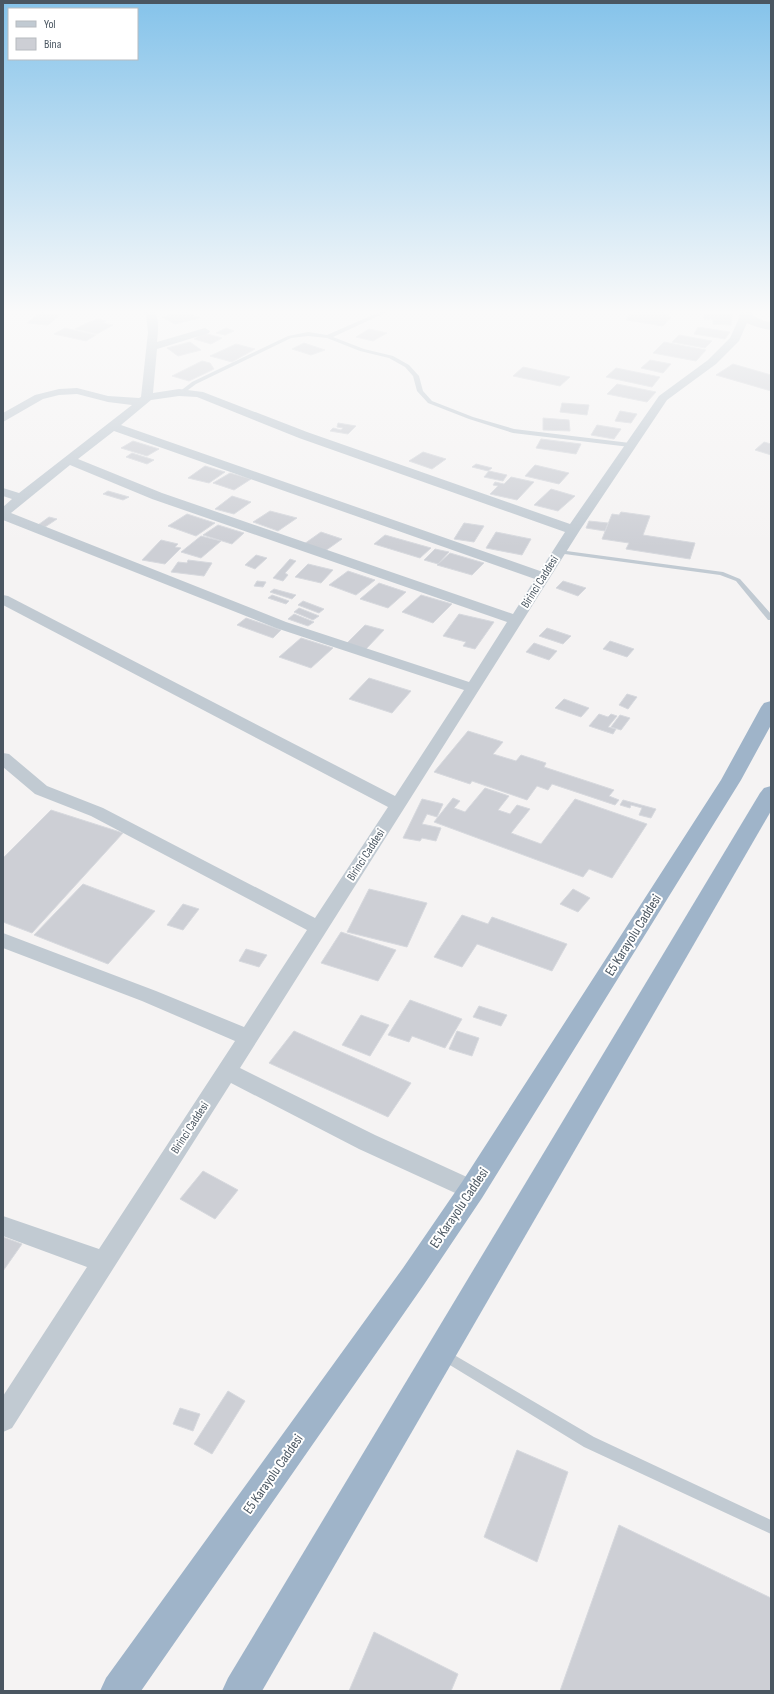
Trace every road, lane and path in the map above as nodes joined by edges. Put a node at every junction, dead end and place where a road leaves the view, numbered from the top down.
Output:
1 (145, 389) edge
2 (186, 389) edge
3 (419, 389) edge
4 (675, 389) edge
5 (182, 392) junction
6 (144, 400) junction
7 (3, 418) edge
8 (112, 426) junction
9 (630, 445) junction
10 (68, 460) junction
11 (3, 492) edge
12 (20, 498) junction
13 (3, 514) edge
14 (573, 530) junction
15 (559, 552) junction
16 (543, 577) junction
17 (3, 600) edge
18 (771, 618) edge
19 (516, 620) junction
20 (473, 688) junction
21 (771, 708) edge
22 (3, 758) edge
23 (771, 793) edge
24 (398, 805) junction
25 (319, 928) junction
26 (3, 940) edge
27 (248, 1038) junction
28 (227, 1071) junction
29 (472, 1190) junction
30 (3, 1226) edge
31 (104, 1262) junction
32 (440, 1353) junction
33 (3, 1419) edge
34 (771, 1527) edge
35 (119, 1691) edge
36 (241, 1691) edge

1 - 6 street
2 - 5 lane
3 - 9 lane
4 - 9 street, Birinci Caddesi
5 - 6 street
5 - 14 street
6 - 7 street
6 - 8 street
8 - 10 street
8 - 16 street
9 - 14 street, Birinci Caddesi
10 - 12 street
10 - 19 street
11 - 12 street
12 - 13 street
13 - 20 street
14 - 15 street, Birinci Caddesi
15 - 16 street, Birinci Caddesi
15 - 18 lane
16 - 19 street, Birinci Caddesi
17 - 24 street
19 - 20 street, Birinci Caddesi
20 - 24 street, Birinci Caddesi
21 - 29 highway, E5 Karayolu Caddesi
22 - 25 street
23 - 32 highway
24 - 25 street, Birinci Caddesi
25 - 27 street, Birinci Caddesi
26 - 27 street
27 - 28 street, Birinci Caddesi
28 - 29 street
28 - 31 street, Birinci Caddesi
29 - 35 highway, E5 Karayolu Caddesi
30 - 31 street
31 - 33 street, Birinci Caddesi
32 - 34 lane
32 - 36 highway

